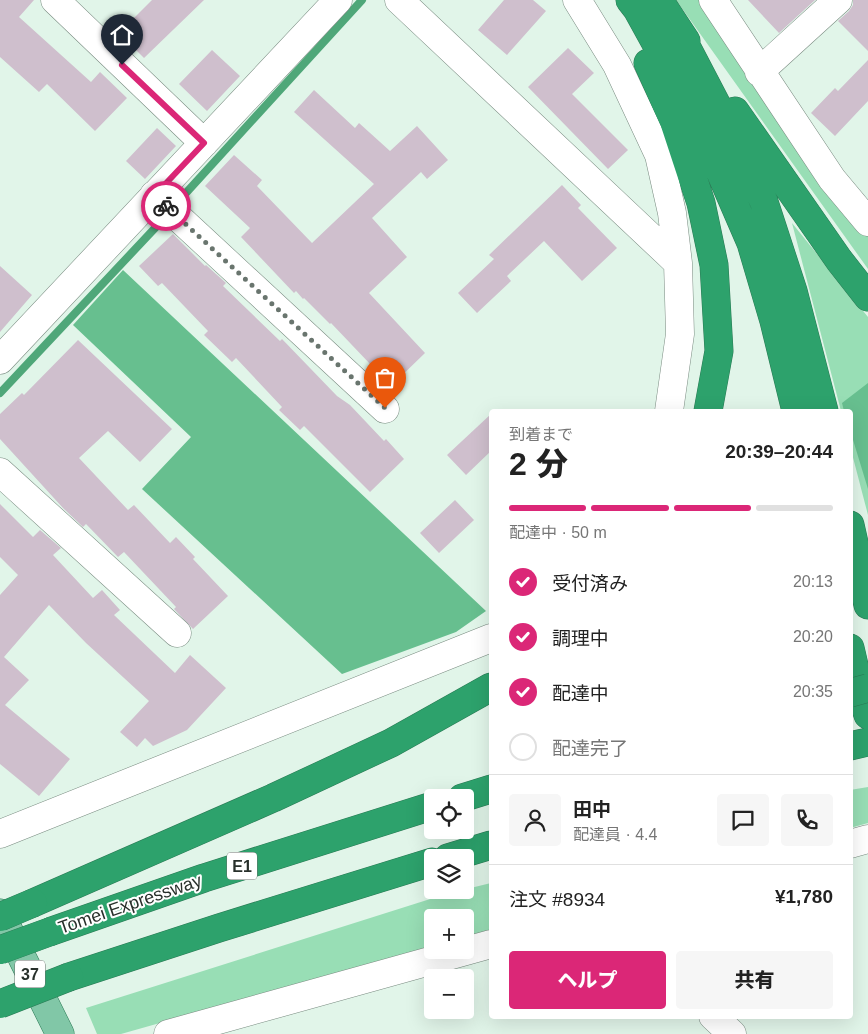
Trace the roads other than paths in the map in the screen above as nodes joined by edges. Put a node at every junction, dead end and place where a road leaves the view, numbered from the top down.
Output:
1 (55, 0) edge
2 (338, 0) edge
3 (399, 0) edge
4 (577, 0) edge
5 (616, 0) edge
6 (630, 0) edge
7 (659, 0) edge
8 (713, 0) edge
9 (838, 0) edge
10 (675, 25) junction
11 (759, 72) junction
12 (204, 143) junction
13 (154, 196) junction
14 (868, 222) edge
15 (678, 263) junction
16 (868, 297) edge
17 (0, 360) edge
18 (385, 408) dead end
19 (669, 409) edge
20 (708, 409) edge
21 (796, 409) edge
22 (823, 409) edge
23 (0, 472) edge
24 (853, 538) edge
25 (868, 605) edge
26 (177, 633) dead end
27 (489, 639) edge
28 (853, 661) edge
29 (868, 688) edge
30 (489, 689) edge
31 (853, 692) edge
32 (868, 714) edge
33 (868, 742) edge
34 (853, 745) edge
35 (489, 790) edge
36 (474, 794) edge
37 (424, 809) edge
38 (0, 834) edge
39 (868, 839) edge
40 (853, 843) edge
41 (489, 845) edge
42 (474, 850) edge
43 (424, 864) edge
44 (0, 913) edge
45 (0, 917) edge
46 (489, 945) edge
47 (0, 950) edge
48 (0, 1004) edge
49 (715, 1019) edge
50 (60, 1034) edge
51 (168, 1034) edge
52 (732, 1034) edge

1 - 12 street
2 - 12 street
3 - 15 street
4 - 15 street
5 - 20 highway
6 - 21 highway
7 - 10 highway
8 - 11 street
9 - 11 street
10 - 16 highway
10 - 22 highway
11 - 14 street
12 - 13 street
13 - 17 street
13 - 18 street
15 - 19 street
23 - 26 street
24 - 25 highway
27 - 38 street
28 - 32 highway
29 - 31 highway, bridge
30 - 45 highway, bridge
33 - 34 highway
35 - 36 highway
37 - 47 highway, Tomei Expressway / E1, bridge
39 - 40 street
41 - 42 highway
43 - 48 highway, bridge
44 - 50 main road, 37
46 - 51 street
49 - 52 street

